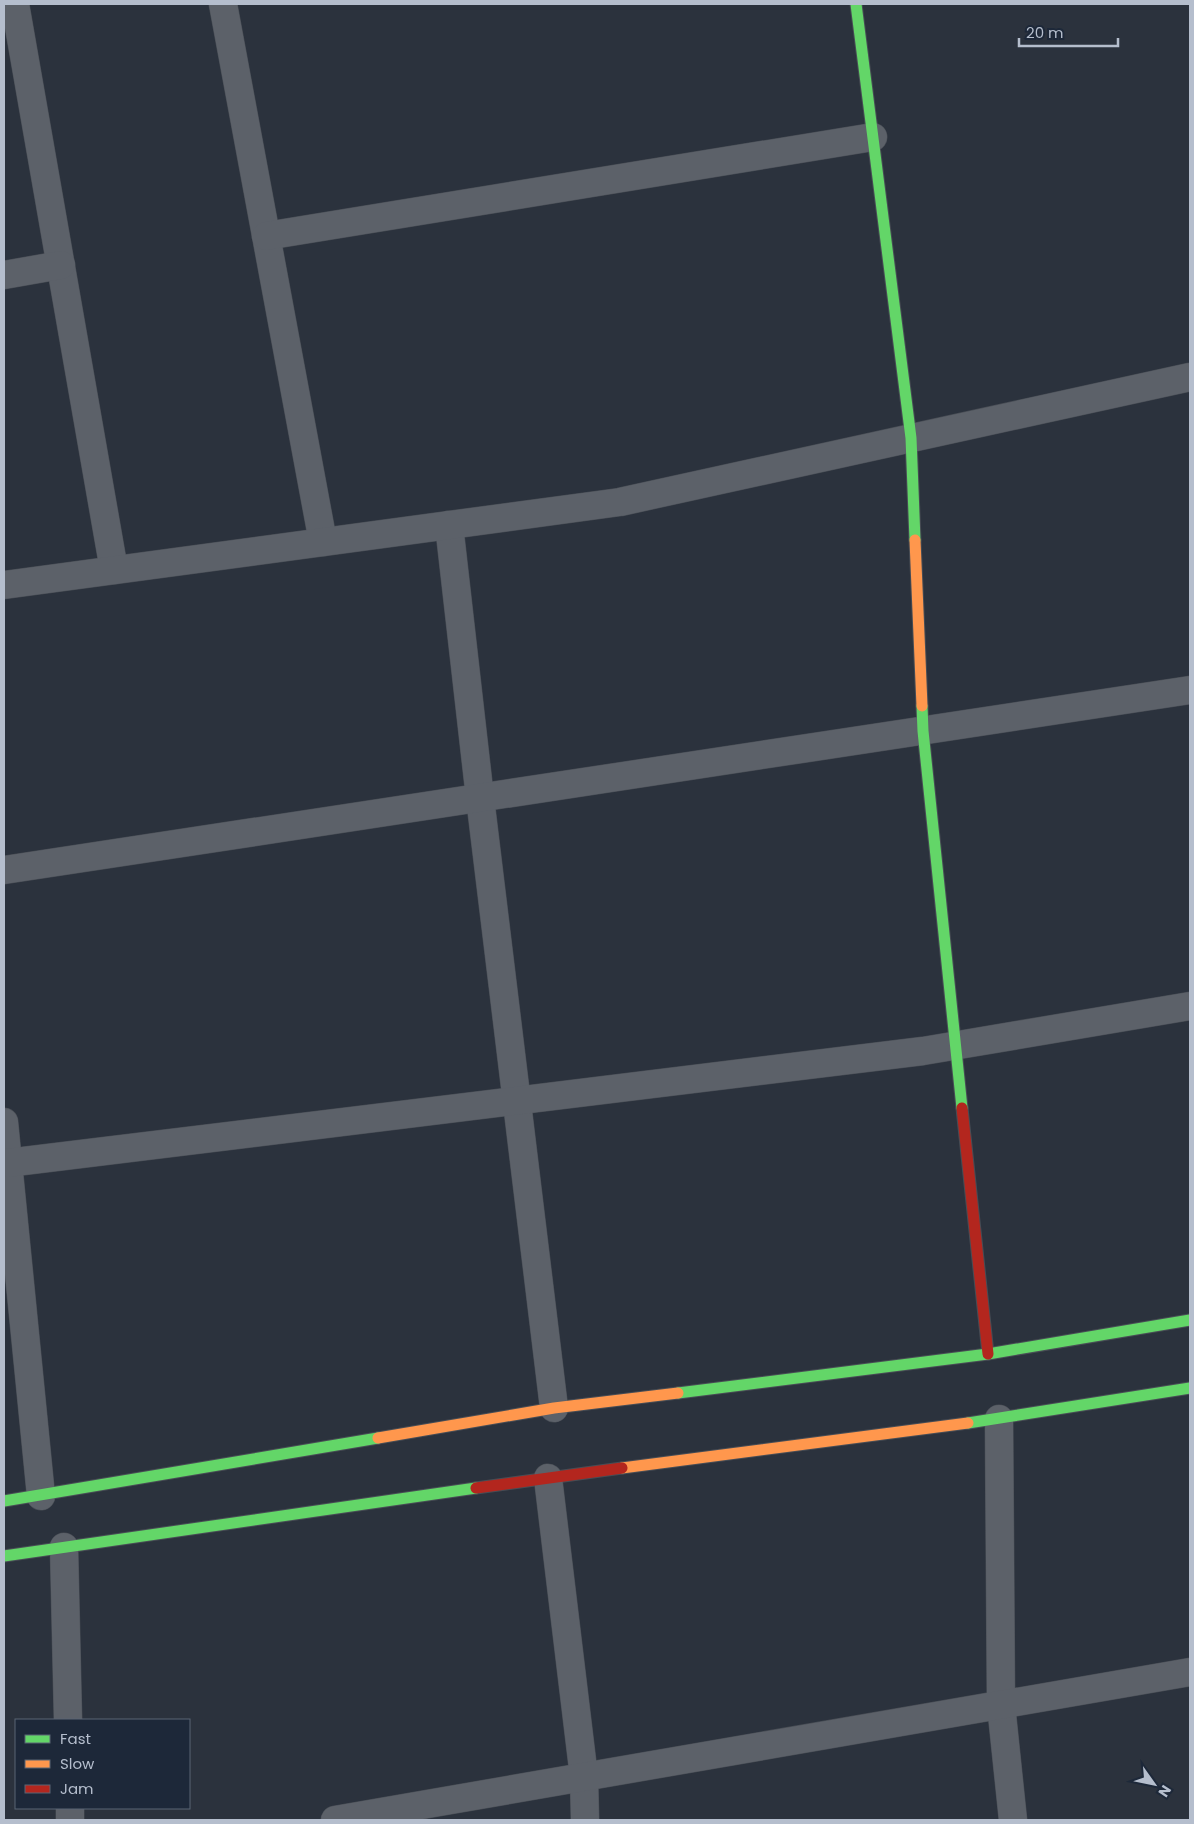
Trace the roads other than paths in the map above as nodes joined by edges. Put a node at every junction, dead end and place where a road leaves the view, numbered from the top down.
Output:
1 (15, 4) edge
2 (223, 4) edge
3 (856, 4) edge
4 (873, 137) junction
5 (266, 236) junction
6 (61, 265) junction
7 (4, 275) edge
8 (1190, 377) edge
9 (911, 438) junction
10 (449, 525) junction
11 (323, 542) junction
12 (114, 570) junction
13 (4, 585) edge
14 (1190, 690) edge
15 (923, 730) junction
16 (480, 798) junction
17 (4, 870) edge
18 (1190, 1006) edge
19 (956, 1046) junction
20 (518, 1101) junction
21 (4, 1122) edge
22 (8, 1163) junction
23 (1190, 1320) edge
24 (988, 1354) junction
25 (1190, 1388) edge
26 (554, 1408) junction
27 (999, 1419) junction
28 (548, 1478) junction
29 (41, 1496) junction
30 (4, 1501) edge
31 (64, 1547) junction
32 (4, 1556) edge
33 (1190, 1672) edge
34 (1001, 1705) junction
35 (68, 1719) edge
36 (584, 1777) junction
37 (335, 1820) edge
38 (585, 1820) edge
39 (1013, 1820) edge

1 - 6 street
2 - 5 street
3 - 4 main road
4 - 5 street
4 - 9 main road
5 - 11 street
6 - 7 street
6 - 12 street
8 - 9 street
9 - 10 street
9 - 15 main road
10 - 11 street
10 - 16 street
11 - 12 street
12 - 13 street
14 - 15 street
15 - 16 street
15 - 19 main road
16 - 17 street
16 - 20 street
18 - 19 street
19 - 20 street
19 - 24 main road
20 - 22 street
20 - 26 street
21 - 22 street
22 - 29 street
23 - 24 main road
24 - 26 main road
25 - 27 main road
26 - 29 main road
27 - 28 main road
27 - 34 street
28 - 31 main road
28 - 36 street
29 - 30 main road
31 - 32 main road
31 - 35 street
33 - 34 street
34 - 36 street
34 - 39 street
36 - 37 street
36 - 38 street

